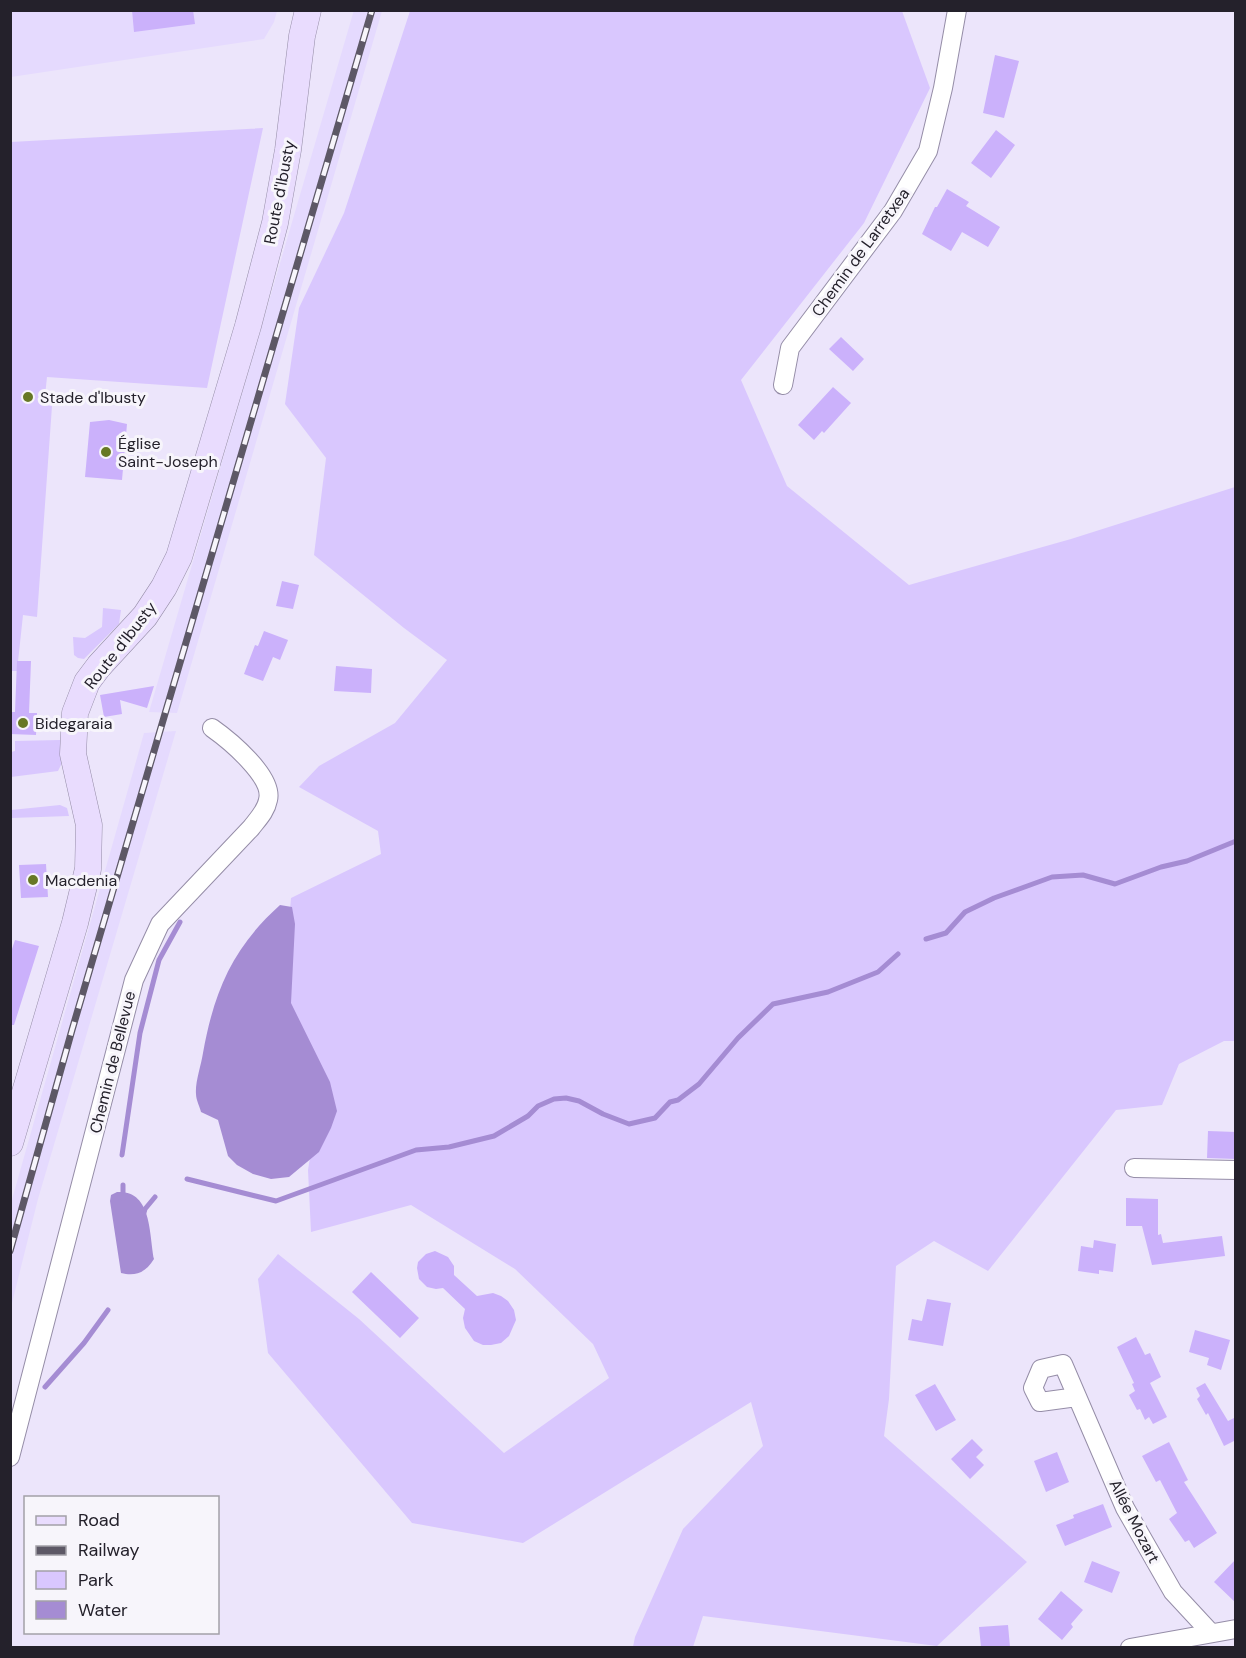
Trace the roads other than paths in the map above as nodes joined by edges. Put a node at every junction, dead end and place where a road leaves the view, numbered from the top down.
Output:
1 (308, 10) edge
2 (957, 10) edge
3 (783, 385) dead end
4 (212, 728) dead end
5 (10, 1143) edge
6 (1134, 1168) dead end
7 (1236, 1170) edge
8 (1077, 1397) dead end
9 (10, 1457) edge
10 (1236, 1629) edge
11 (1211, 1632) junction
12 (1130, 1647) edge

1 - 5 street, Route d'Ibusty
2 - 3 street, Chemin de Larretxea
4 - 9 street, Chemin de Bellevue
6 - 7 street
8 - 11 street, Allée Mozart
10 - 11 street
11 - 12 street

